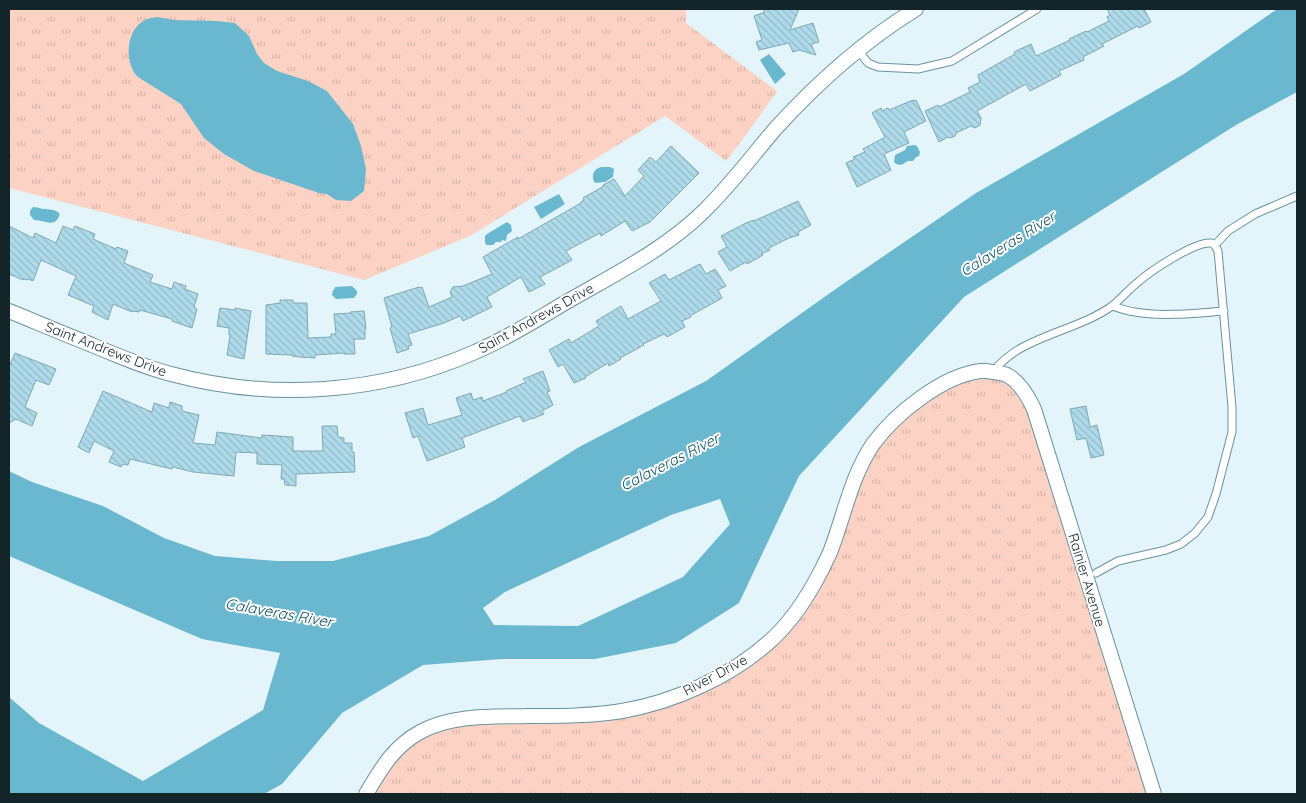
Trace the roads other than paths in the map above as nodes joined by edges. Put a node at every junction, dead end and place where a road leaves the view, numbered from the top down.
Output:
1 (916, 9) edge
2 (1036, 9) edge
3 (858, 50) junction
4 (1297, 196) edge
5 (1215, 245) junction
6 (1112, 306) junction
7 (1224, 310) junction
8 (9, 311) edge
9 (999, 373) junction
10 (1096, 573) dead end
11 (366, 794) edge
12 (1154, 794) edge

1 - 3 street, Saint Andrews Drive
2 - 3 lane
3 - 8 street, Saint Andrews Drive
4 - 5 lane
5 - 6 lane
5 - 7 lane
6 - 7 lane
6 - 9 lane
7 - 10 lane
9 - 11 street, River Drive
9 - 12 street, Rainier Avenue

